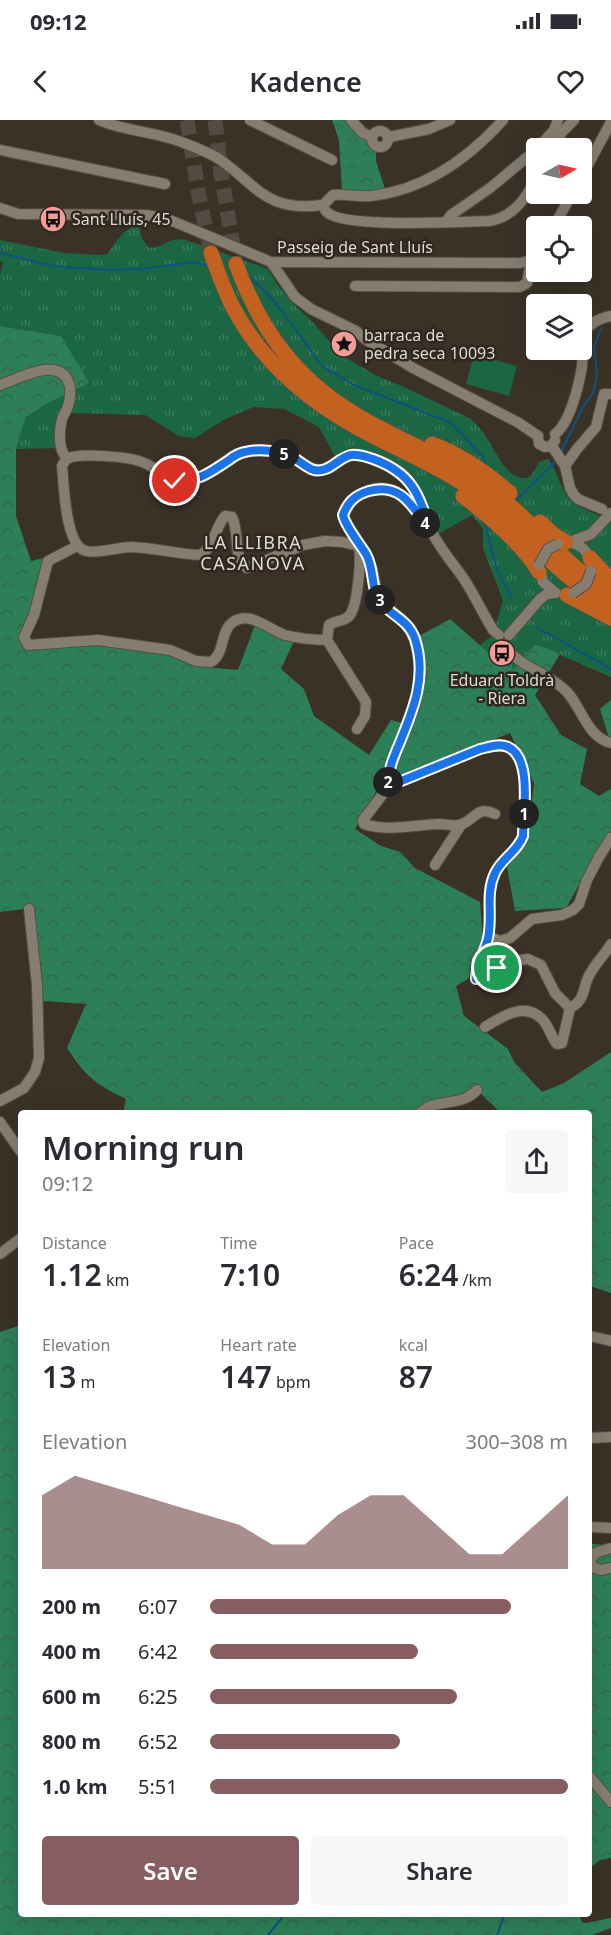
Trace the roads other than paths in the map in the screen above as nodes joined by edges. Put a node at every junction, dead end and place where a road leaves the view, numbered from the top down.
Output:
1 (99, 120) edge
2 (250, 120) edge
3 (351, 120) edge
4 (450, 120) edge
5 (502, 120) edge
6 (558, 120) edge
7 (573, 120) edge
8 (611, 122) edge
9 (547, 138) edge
10 (559, 138) edge
11 (0, 150) edge
12 (592, 157) edge
13 (526, 158) edge
14 (332, 160) dead end
15 (165, 184) dead end
16 (526, 196) edge
17 (323, 206) junction
18 (0, 208) edge
19 (446, 222) junction
20 (211, 253) tunnel mouth
21 (526, 261) edge
22 (271, 262) junction
23 (236, 264) tunnel mouth
24 (527, 282) edge
25 (355, 286) dead end
26 (611, 316) edge
27 (0, 386) edge
28 (611, 394) edge
29 (332, 413) junction
30 (383, 429) junction
31 (554, 444) junction
32 (67, 458) junction
33 (564, 465) junction
34 (607, 511) edge
35 (599, 527) junction
36 (430, 530) junction
37 (565, 543) junction
38 (77, 546) junction
39 (359, 546) junction
40 (591, 564) junction
41 (540, 573) junction
42 (611, 580) edge
43 (611, 593) edge
44 (565, 594) junction
45 (537, 603) junction
46 (611, 605) edge
47 (611, 618) edge
48 (504, 639) junction
49 (327, 640) junction
50 (357, 729) dead end
51 (611, 743) edge
52 (389, 786) junction
53 (495, 814) dead end
54 (461, 825) junction
55 (611, 838) edge
56 (435, 864) dead end
57 (29, 909) dead end
58 (489, 936) junction
59 (611, 945) edge
60 (570, 1008) junction
61 (485, 1026) dead end
62 (477, 1090) dead end
63 (0, 1101) edge
64 (424, 1110) edge
65 (0, 1122) edge
66 (18, 1148) edge
67 (18, 1240) edge
68 (0, 1254) edge
69 (592, 1336) edge
70 (611, 1341) edge
71 (611, 1437) edge
72 (592, 1438) edge
73 (592, 1527) edge
74 (611, 1528) edge
75 (611, 1548) edge
76 (592, 1558) edge
77 (592, 1567) edge
78 (611, 1568) edge
79 (592, 1779) edge
80 (611, 1802) edge

1 - 17 street
2 - 14 street
3 - 4 street
5 - 17 street
6 - 9 street
7 - 10 street
8 - 12 street
11 - 15 street
13 - 19 street
16 - 19 street
17 - 19 street
18 - 22 street, Passeig de Sant Lluís
20 - 29 highway
21 - 22 street, Passeig de Sant Lluís
22 - 31 street
23 - 30 highway
24 - 25 street
26 - 31 street
27 - 32 street
28 - 33 street
29 - 41 highway
29 - 46 highway
30 - 37 highway
30 - 43 highway
31 - 33 street
32 - 36 street
32 - 38 street
33 - 34 street
34 - 35 street
35 - 37 street
35 - 40 street
36 - 39 street
36 - 48 street
37 - 40 street
37 - 41 street, bridge
38 - 39 street
38 - 49 street
39 - 49 street
39 - 52 street
40 - 42 highway
40 - 44 street, bridge
41 - 44 street
41 - 45 street
44 - 45 street
44 - 47 highway
45 - 48 street
48 - 51 street
49 - 50 street
52 - 54 street
52 - 58 street
53 - 54 street
54 - 56 street
55 - 58 street
57 - 63 street
58 - 60 street
59 - 60 street
60 - 61 street
62 - 64 street
65 - 66 street
67 - 68 street
69 - 70 street
71 - 72 street
73 - 74 street
75 - 76 street
77 - 78 street
79 - 80 street

